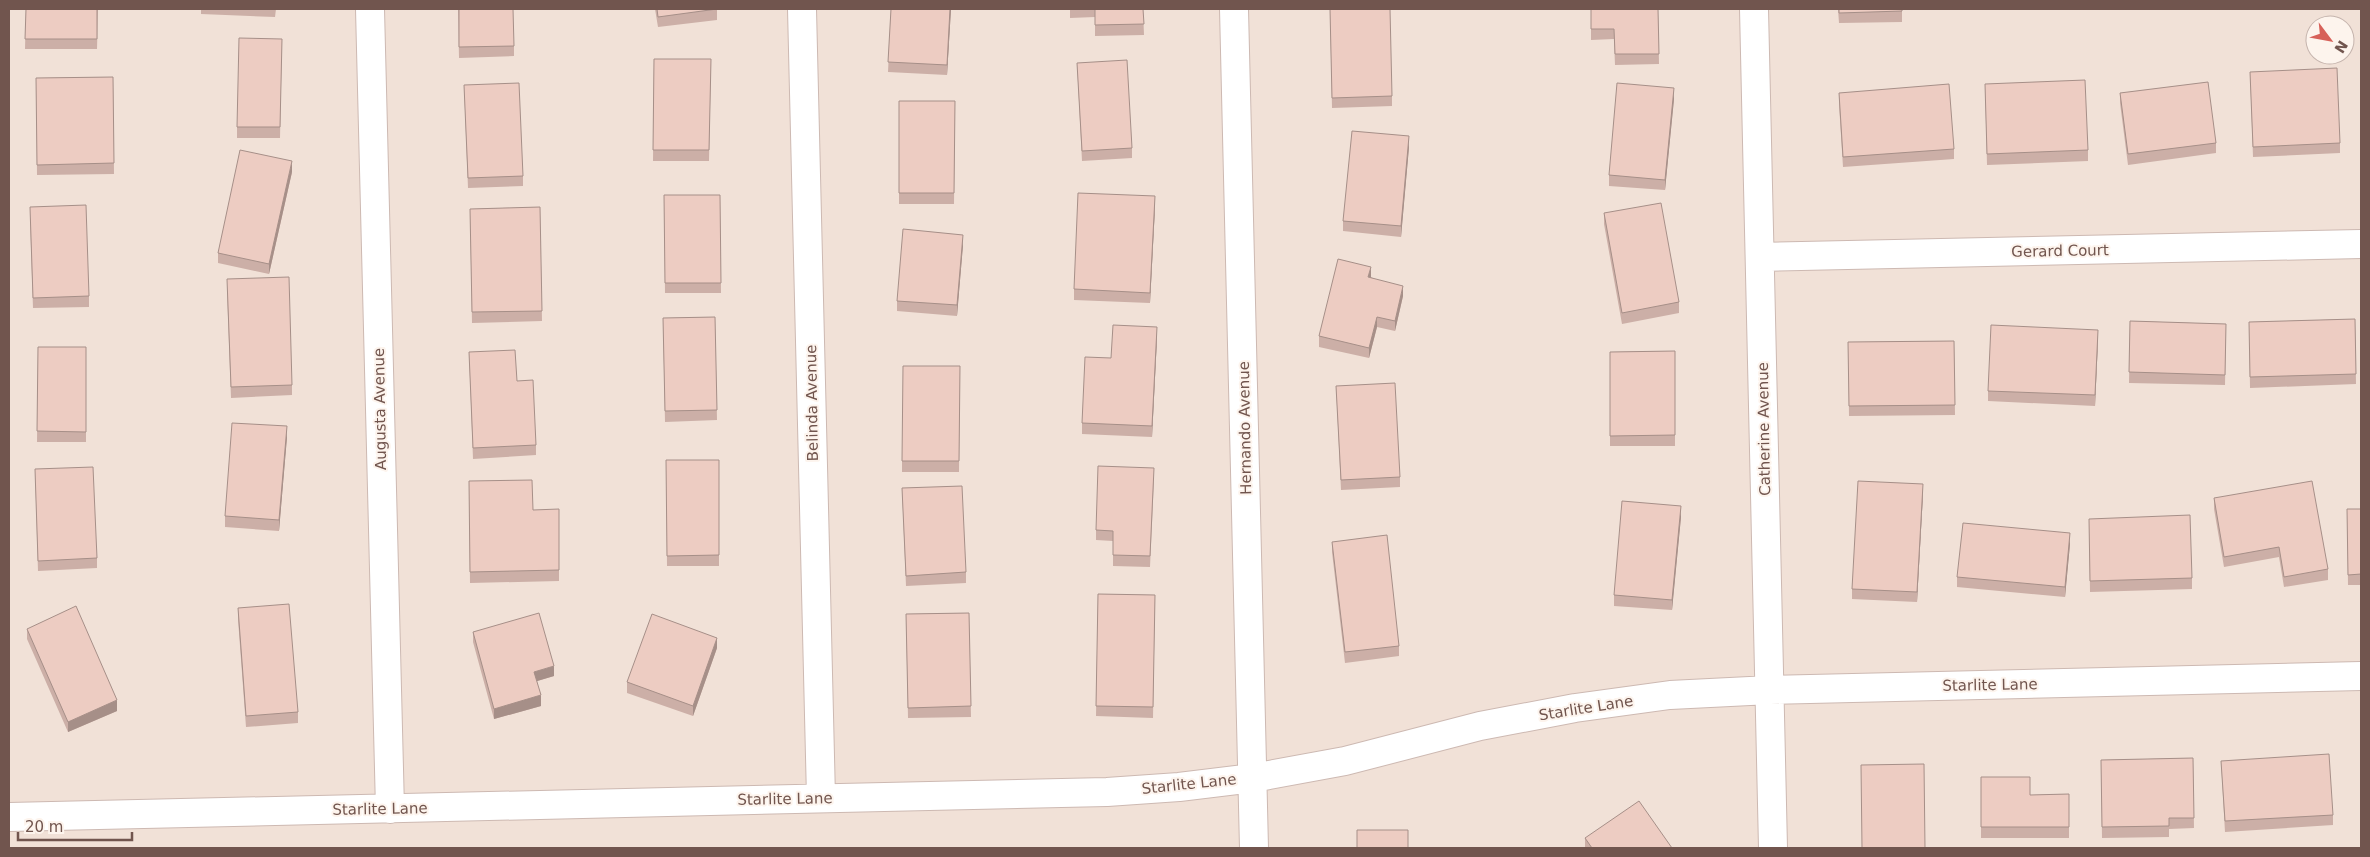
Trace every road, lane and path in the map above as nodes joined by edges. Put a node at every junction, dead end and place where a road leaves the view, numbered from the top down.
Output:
1 (370, 9) edge
2 (802, 9) edge
3 (1234, 9) edge
4 (1754, 9) edge
5 (2361, 244) edge
6 (1760, 257) junction
7 (2361, 676) edge
8 (1770, 690) junction
9 (1253, 778) junction
10 (822, 798) junction
11 (390, 808) junction
12 (9, 817) edge
13 (1254, 848) edge
14 (1773, 848) edge

1 - 11 street, Augusta Avenue
2 - 10 street, Belinda Avenue
3 - 9 street, Hernando Avenue
4 - 6 street, Catherine Avenue
5 - 6 street, Gerard Court
6 - 8 street, Catherine Avenue
7 - 8 street, Starlite Lane
8 - 9 street, Starlite Lane
8 - 14 street, Catherine Avenue
9 - 10 street, Starlite Lane
9 - 13 street, Hernando Avenue
10 - 11 street, Starlite Lane
11 - 12 street, Starlite Lane

